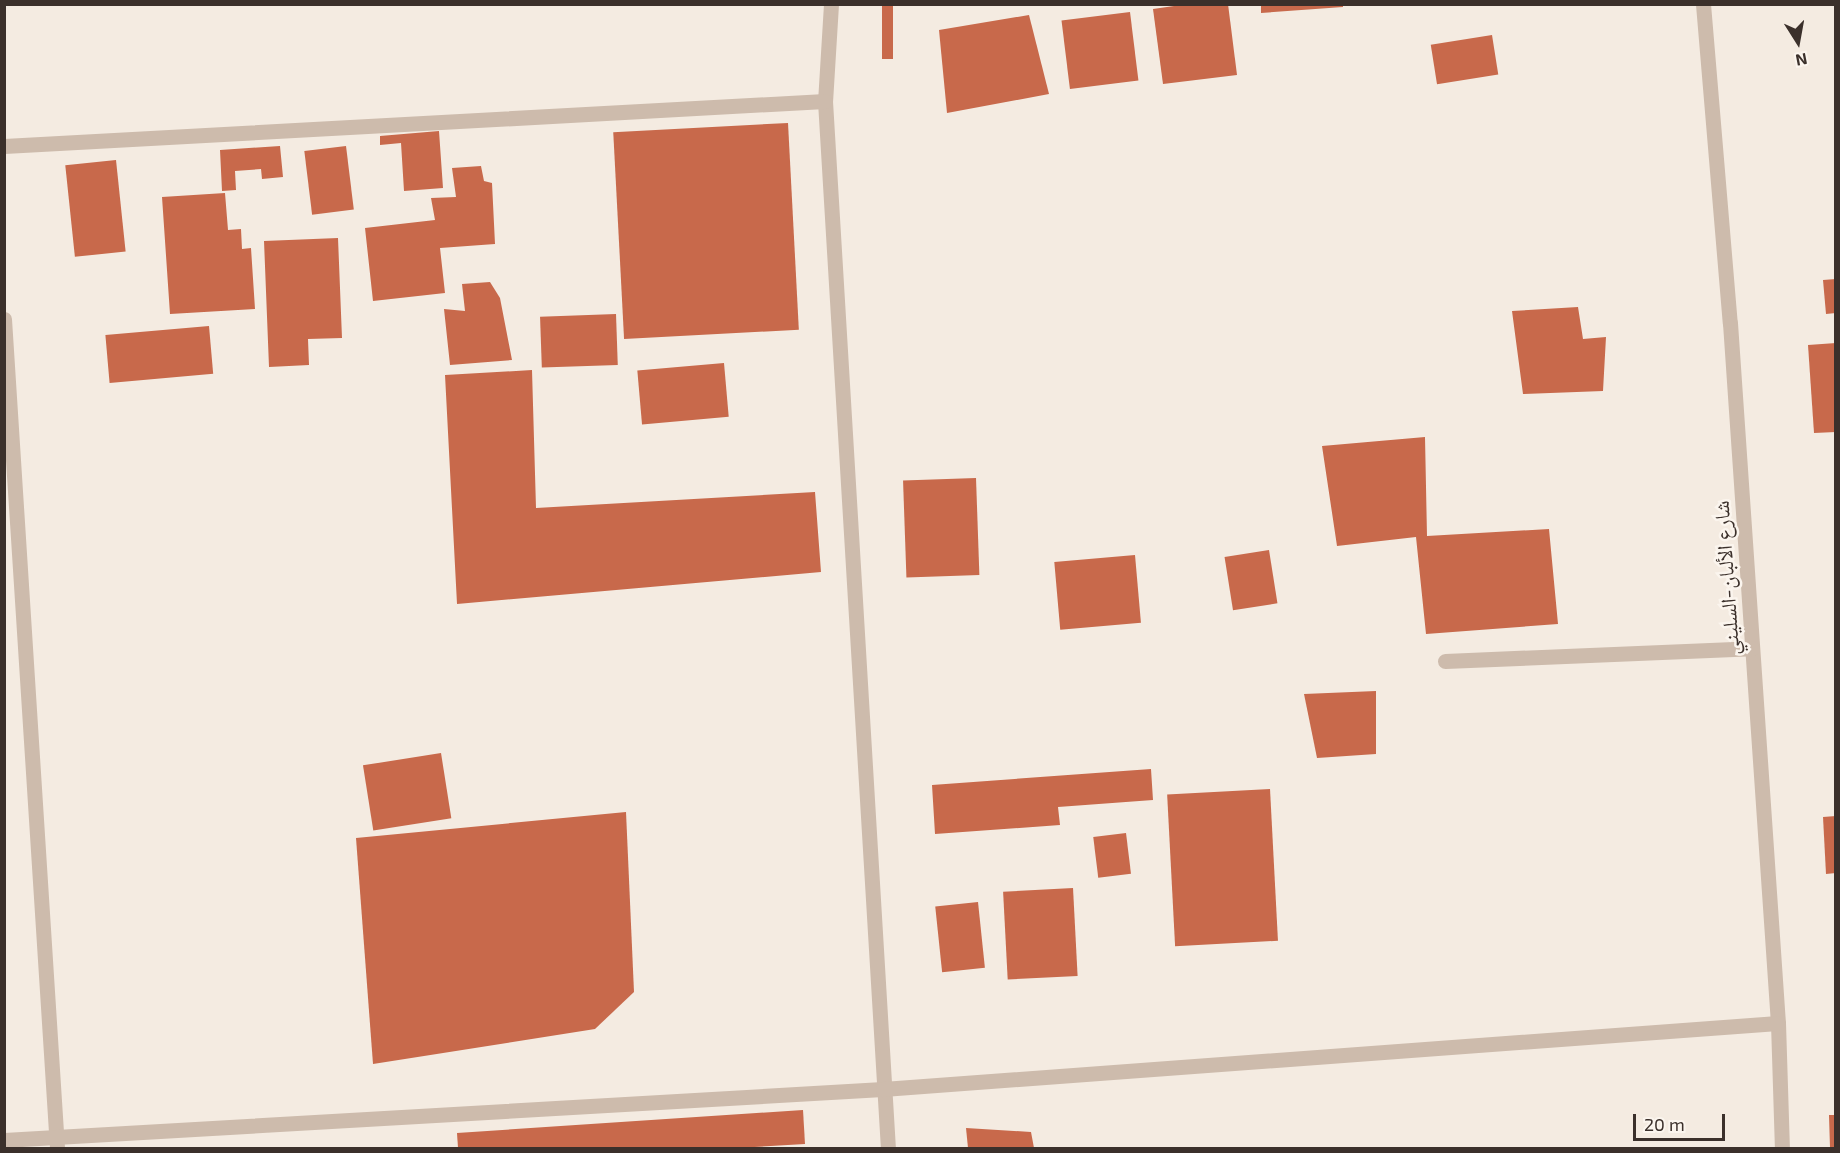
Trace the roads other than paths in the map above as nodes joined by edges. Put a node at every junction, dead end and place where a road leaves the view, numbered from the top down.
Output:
1 (831, 4) edge
2 (1703, 4) edge
3 (825, 101) junction
4 (4, 146) edge
5 (4, 318) edge
6 (1752, 648) junction
7 (1445, 662) dead end
8 (1778, 1023) junction
9 (883, 1089) junction
10 (4, 1140) edge
11 (56, 1143) edge
12 (888, 1149) edge
13 (1782, 1149) edge

1 - 3 street
2 - 6 street, شارع الألبان-السليني
3 - 4 street
3 - 9 street
5 - 11 street
6 - 7 street
6 - 8 street, شارع الألبان-السليني
8 - 9 street
8 - 13 street, شارع الألبان-السليني
9 - 11 street
9 - 12 street
10 - 11 street

